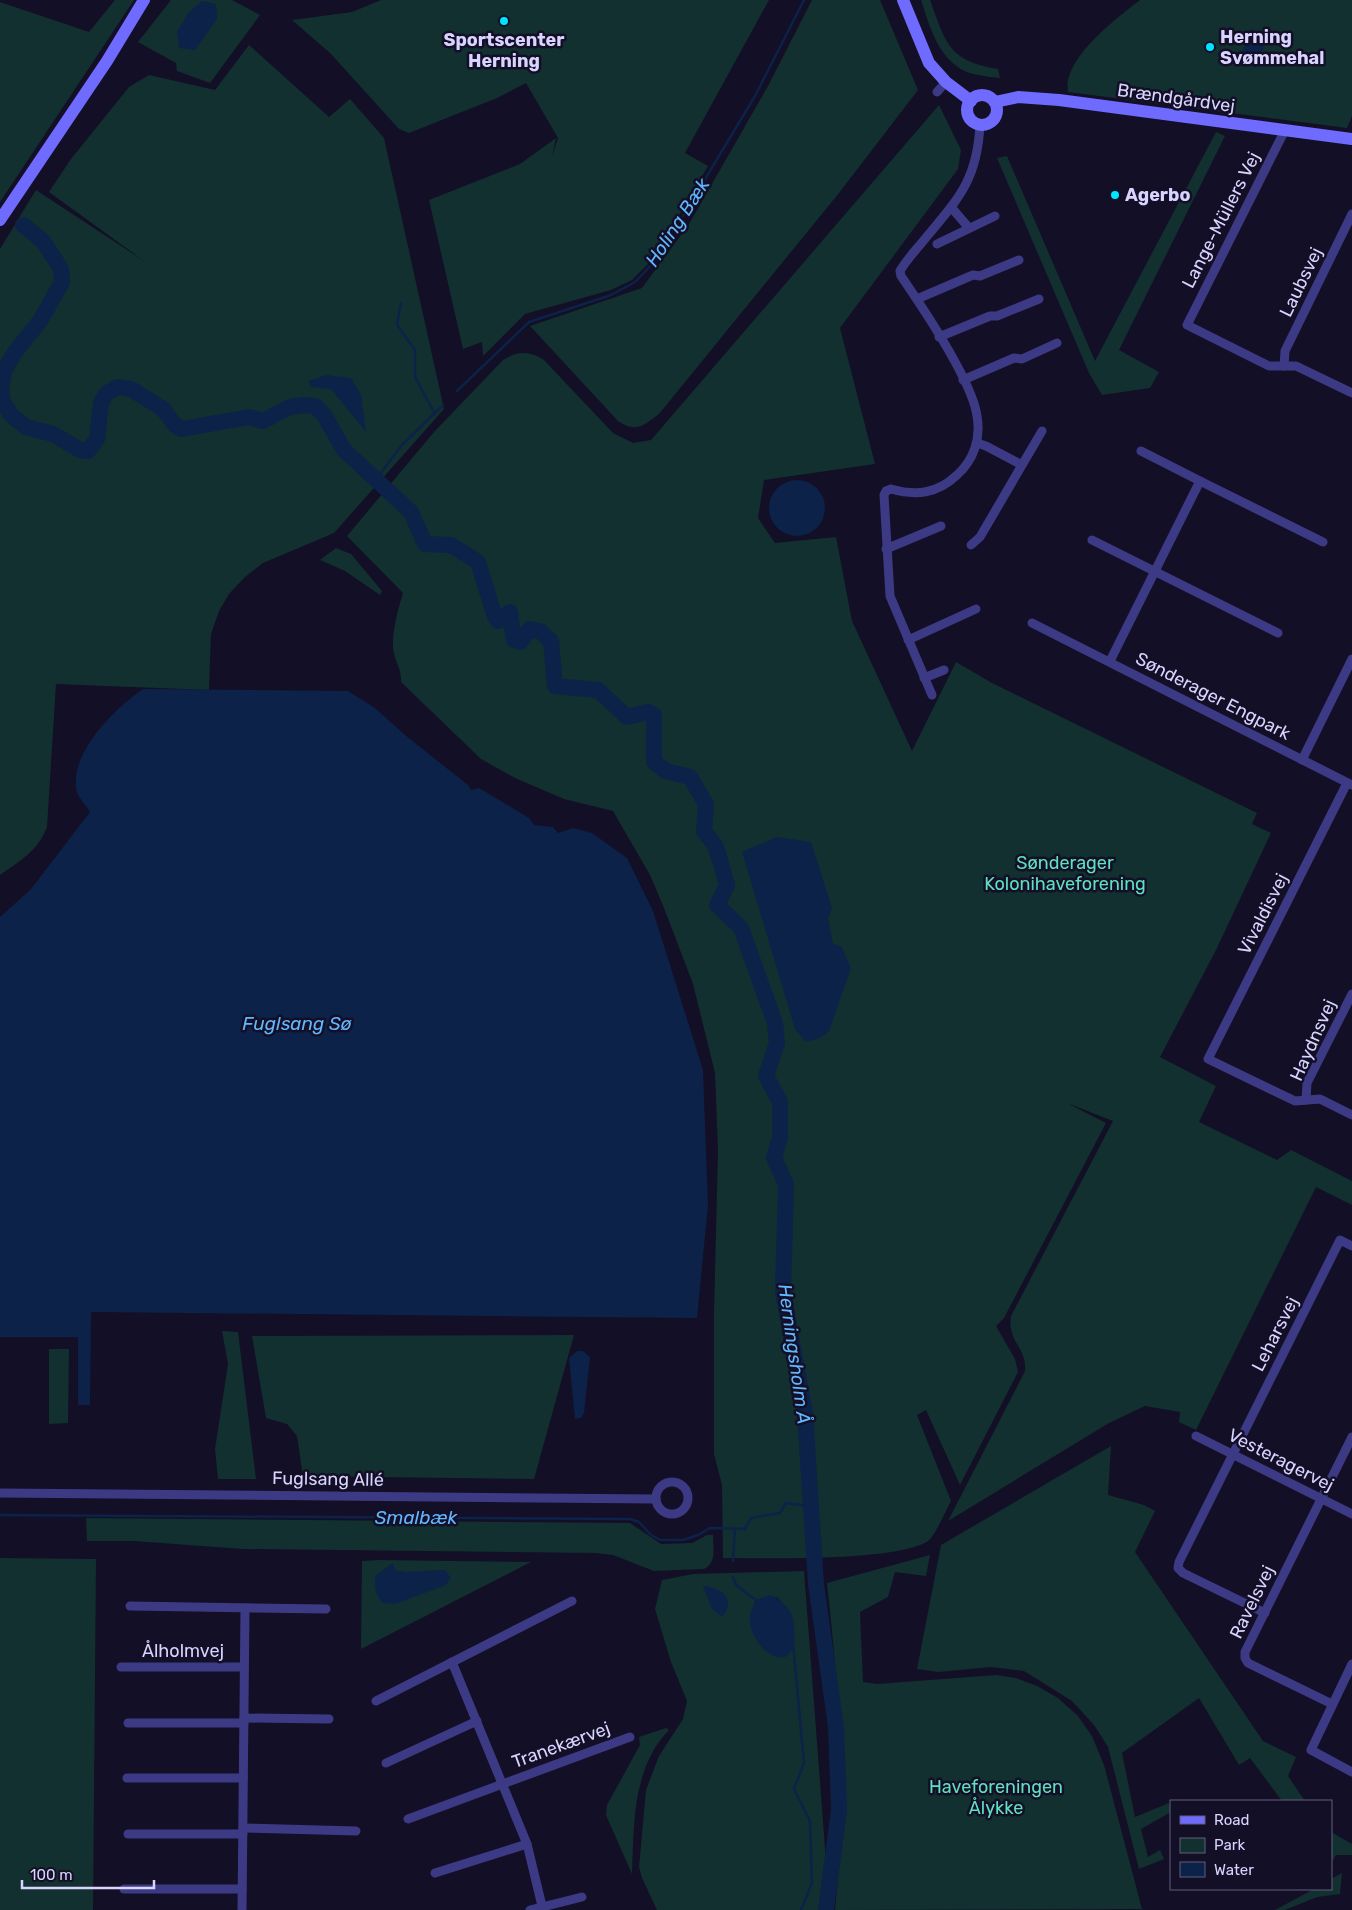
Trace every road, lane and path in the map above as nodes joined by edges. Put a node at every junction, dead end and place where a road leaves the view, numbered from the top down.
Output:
1 (144, 0) edge
2 (154, 0) edge
3 (903, 0) edge
4 (107, 62) junction
5 (946, 82) junction
6 (937, 92) dead end
7 (971, 100) junction
8 (995, 102) junction
9 (980, 125) junction
10 (1285, 130) junction
11 (1352, 139) edge
12 (951, 207) junction
13 (1352, 214) edge
14 (995, 216) dead end
15 (0, 220) edge
16 (969, 228) junction
17 (937, 244) dead end
18 (1019, 260) dead end
19 (917, 299) junction
20 (1039, 299) dead end
21 (939, 337) junction
22 (1057, 344) dead end
23 (1284, 366) junction
24 (964, 380) junction
25 (1352, 393) edge
26 (1042, 431) dead end
27 (977, 443) junction
28 (1140, 451) dead end
29 (1022, 465) junction
30 (1200, 481) junction
31 (941, 526) dead end
32 (1092, 540) dead end
33 (1323, 542) dead end
34 (971, 545) dead end
35 (886, 549) junction
36 (1154, 572) junction
37 (976, 609) dead end
38 (1032, 624) dead end
39 (1278, 633) dead end
40 (908, 640) junction
41 (1352, 659) edge
42 (1110, 661) junction
43 (944, 670) dead end
44 (924, 678) junction
45 (932, 695) dead end
46 (1302, 760) junction
47 (1349, 784) edge
48 (1352, 994) edge
49 (1306, 1100) junction
50 (1352, 1115) edge
51 (1352, 1246) edge
52 (1196, 1436) dead end
53 (1352, 1437) edge
54 (1232, 1454) junction
55 (0, 1493) edge
56 (1321, 1498) junction
57 (656, 1499) dead end
58 (1352, 1514) edge
59 (572, 1601) dead end
60 (130, 1606) dead end
61 (245, 1608) junction
62 (326, 1609) dead end
63 (1265, 1613) junction
64 (452, 1662) junction
65 (1352, 1664) edge
66 (121, 1667) dead end
67 (244, 1667) junction
68 (376, 1701) dead end
69 (1332, 1704) junction
70 (329, 1719) dead end
71 (244, 1721) junction
72 (477, 1721) junction
73 (128, 1723) dead end
74 (630, 1737) dead end
75 (386, 1763) dead end
76 (1352, 1772) edge
77 (127, 1778) dead end
78 (243, 1778) junction
79 (503, 1783) junction
80 (408, 1819) dead end
81 (243, 1831) junction
82 (356, 1831) dead end
83 (128, 1834) dead end
84 (527, 1844) junction
85 (435, 1873) dead end
86 (124, 1889) dead end
87 (242, 1889) junction
88 (582, 1897) dead end
89 (542, 1908) edge
90 (242, 1910) edge
91 (530, 1910) edge

1 - 4 street
2 - 4 street
3 - 5 street
4 - 15 street
5 - 6 street
5 - 7 street
7 - 8 street
7 - 9 street
8 - 9 street
8 - 10 street, Brændgårdvej
9 - 12 street
10 - 11 street, Brændgårdvej
10 - 23 street, Lange-Müllers Vej
12 - 16 street
12 - 19 street
13 - 23 street, Laubsvej
14 - 16 street
16 - 17 street
18 - 19 street
19 - 21 street
20 - 21 street
21 - 24 street
22 - 24 street
23 - 25 street
24 - 27 street
26 - 29 street
27 - 29 street
27 - 35 street
28 - 30 street
29 - 34 street
30 - 33 street
30 - 36 street, Sønderager Engpark
31 - 35 street
32 - 36 street
35 - 40 street
36 - 39 street
36 - 42 street, Sønderager Engpark
37 - 40 street
38 - 42 street, Sønderager Engpark
40 - 44 street
41 - 46 street
42 - 46 street, Sønderager Engpark
43 - 44 street
44 - 45 street
46 - 47 street, Sønderager Engpark
47 - 49 street, Vivaldisvej
48 - 49 street, Haydnsvej
49 - 50 street
51 - 54 street, Leharsvej
52 - 54 street, Vesteragervej
53 - 56 street, Ravelsvej
54 - 56 street, Vesteragervej
54 - 63 street
55 - 57 street, Fuglsang Allé
56 - 58 street, Vesteragervej
56 - 63 street, Ravelsvej
59 - 64 street
60 - 61 street
61 - 62 street
61 - 67 street, Ålholmvej
63 - 69 street, Ravelsvej
64 - 68 street
64 - 72 street, Tranekærvej
65 - 69 street
66 - 67 street, Ålholmvej
67 - 71 street, Ålholmvej
69 - 76 street
70 - 71 street
71 - 73 street
71 - 78 street, Ålholmvej
72 - 75 street
72 - 79 street, Tranekærvej
74 - 79 street, Tranekærvej
77 - 78 street
78 - 81 street, Ålholmvej
79 - 80 street, Tranekærvej
79 - 84 street, Tranekærvej
81 - 82 street
81 - 83 street
81 - 87 street, Ålholmvej
84 - 85 street
84 - 89 street, Tranekærvej
86 - 87 street
87 - 90 street, Ålholmvej
88 - 89 street
89 - 91 street

